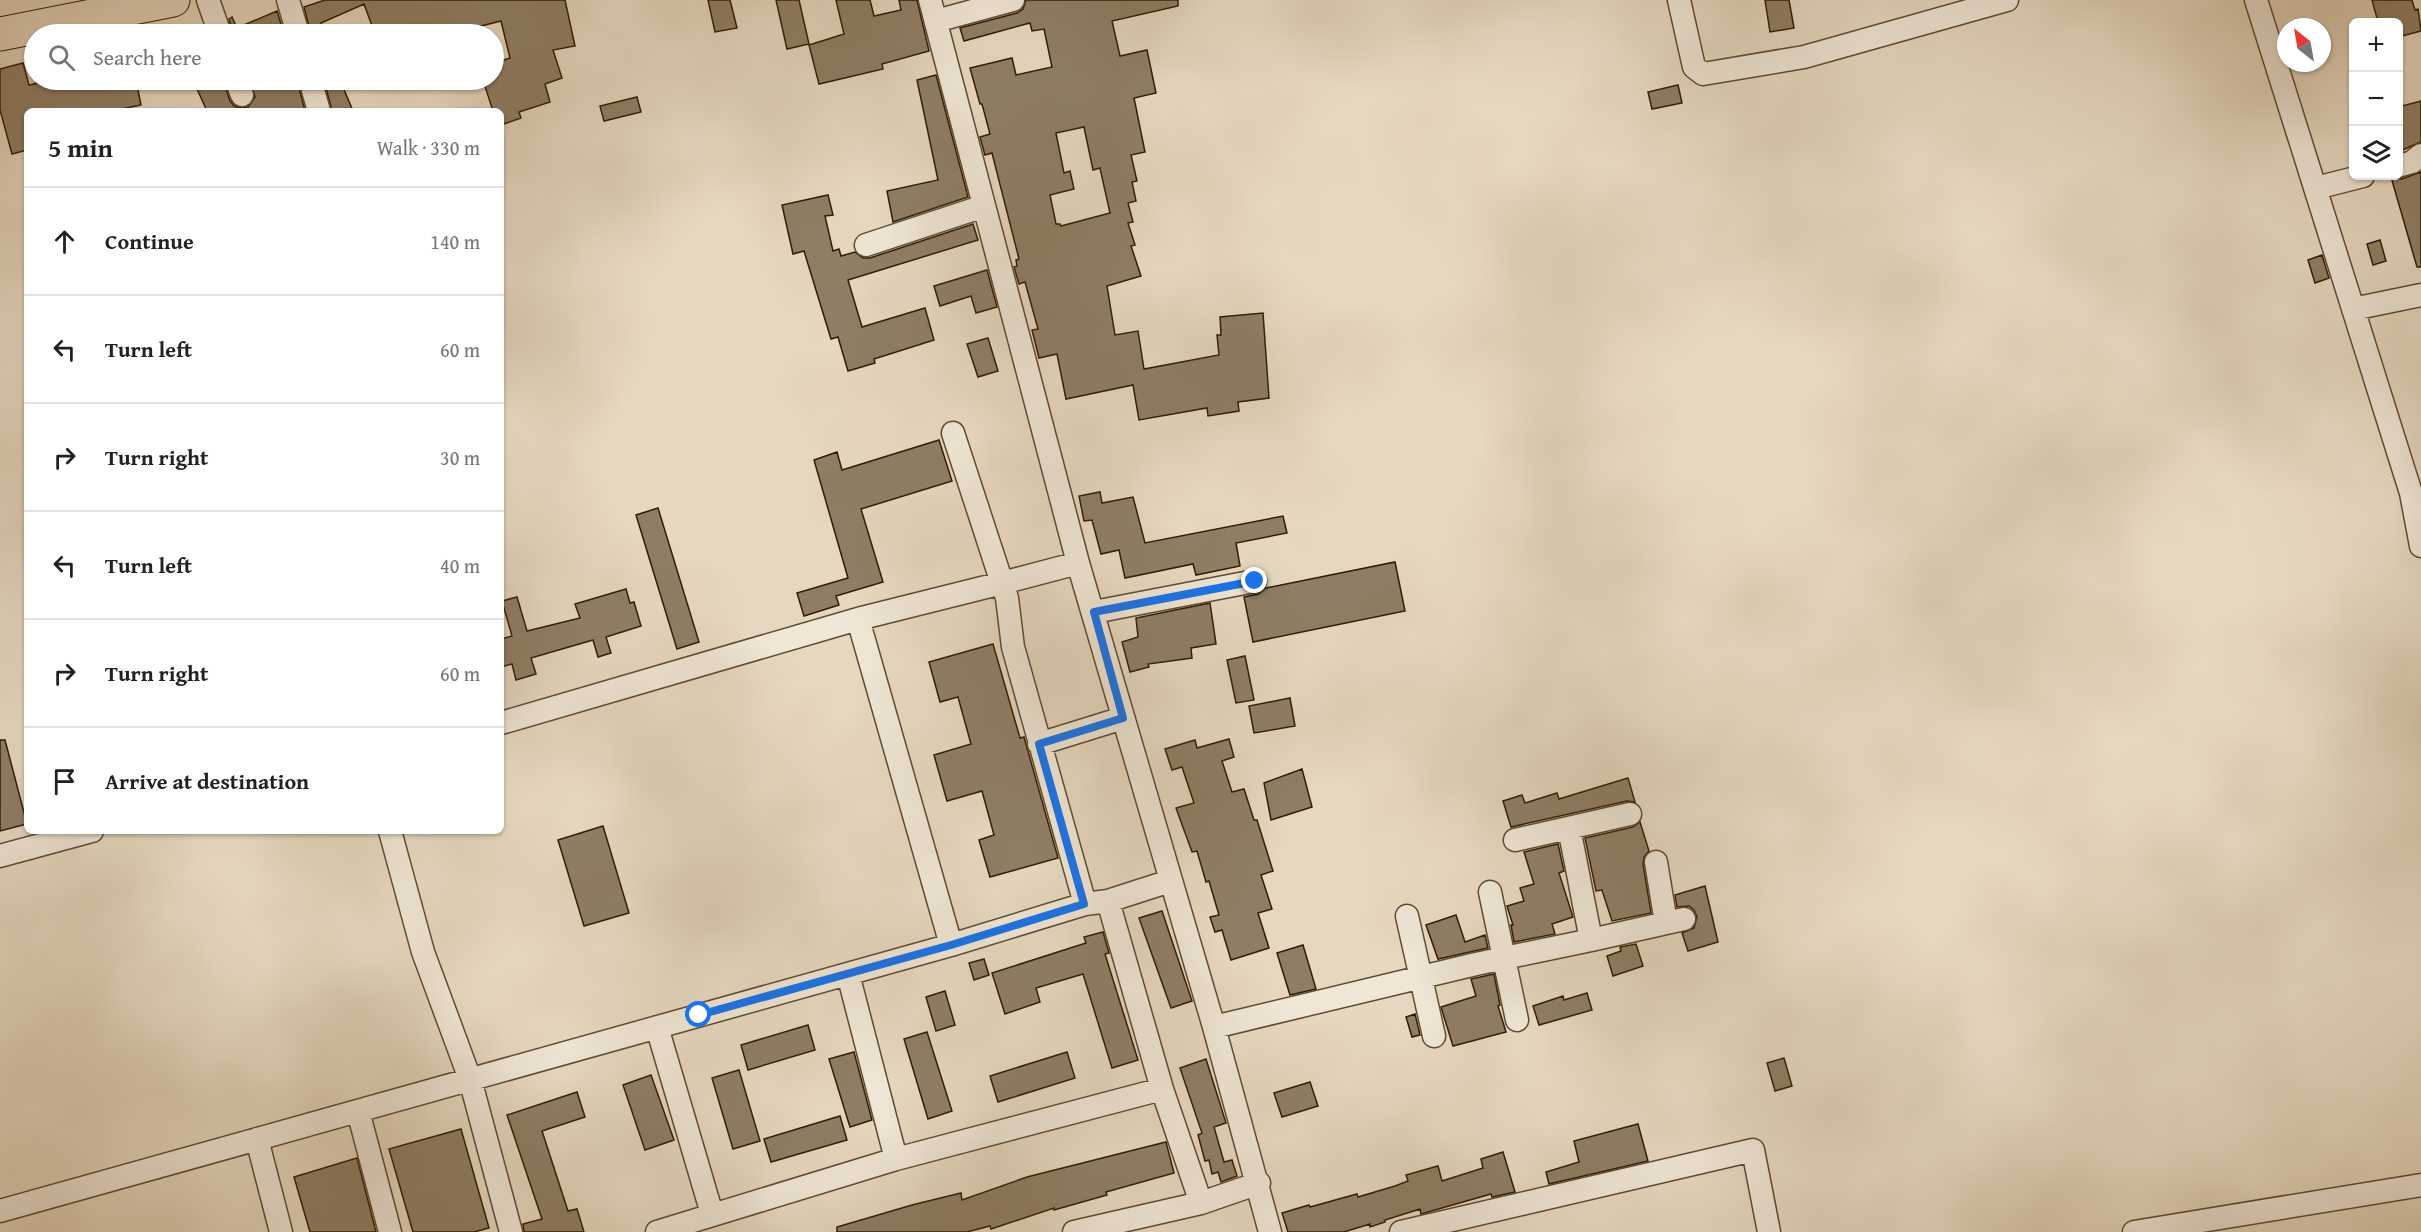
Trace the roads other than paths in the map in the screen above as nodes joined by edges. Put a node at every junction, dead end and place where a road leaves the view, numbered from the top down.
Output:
1 (173, 0) edge
2 (208, 0) edge
3 (288, 0) edge
4 (1013, 0) edge
5 (1679, 0) edge
6 (2007, 0) edge
7 (2256, 0) edge
8 (108, 6) edge
9 (933, 11) edge
10 (39, 24) edge
11 (216, 24) edge
12 (295, 24) edge
13 (24, 28) edge
14 (0, 34) edge
15 (313, 90) edge
16 (318, 108) edge
17 (2421, 155) edge
18 (2403, 165) edge
19 (2349, 180) edge
20 (2316, 188) junction
21 (984, 206) junction
22 (866, 245) dead end
23 (2421, 295) edge
24 (2353, 309) junction
25 (953, 433) dead end
26 (2421, 546) edge
27 (1078, 563) junction
28 (1255, 581) dead end
29 (1002, 583) junction
30 (1094, 612) junction
31 (858, 619) junction
32 (1123, 718) junction
33 (504, 722) edge
34 (1039, 744) junction
35 (1630, 814) dead end
36 (1569, 828) junction
37 (81, 834) edge
38 (391, 834) edge
39 (1515, 840) dead end
40 (0, 856) edge
41 (1656, 862) dead end
42 (1170, 881) junction
43 (1490, 892) dead end
44 (1108, 901) junction
45 (1084, 904) junction
46 (1407, 916) dead end
47 (1591, 940) junction
48 (951, 945) junction
49 (1503, 959) junction
50 (848, 974) junction
51 (1421, 978) junction
52 (1517, 1020) dead end
53 (657, 1027) junction
54 (1214, 1027) junction
55 (1434, 1036) dead end
56 (470, 1079) junction
57 (1162, 1089) junction
58 (358, 1111) junction
59 (257, 1139) junction
60 (896, 1159) junction
61 (1259, 1184) junction
62 (2421, 1185) edge
63 (1201, 1203) junction
64 (0, 1211) edge
65 (712, 1214) junction
66 (1111, 1227) edge
67 (281, 1232) edge
68 (390, 1232) edge
69 (511, 1232) edge
70 (657, 1232) edge
71 (1074, 1232) edge
72 (1270, 1232) edge
73 (1401, 1232) edge
74 (1769, 1232) edge
75 (2134, 1232) edge

1 - 8 highway
2 - 11 street
3 - 12 street
4 - 9 street
5 - 6 street
7 - 20 street
8 - 10 highway
9 - 21 street
13 - 14 highway
15 - 16 street
17 - 18 street
19 - 20 street
20 - 24 street
21 - 22 street
21 - 27 street
23 - 24 street
24 - 26 street
25 - 29 street
27 - 29 street
27 - 30 street
28 - 30 street
29 - 31 street
29 - 34 street
30 - 32 street
31 - 33 street
31 - 48 street
32 - 34 street
32 - 42 street
34 - 45 street
35 - 36 street
36 - 39 street
36 - 47 street
37 - 40 street
38 - 56 street
41 - 47 street
42 - 44 street
42 - 54 street
43 - 49 street
44 - 45 street
44 - 57 street
45 - 48 street
46 - 51 street
47 - 49 street
48 - 50 street
49 - 51 street
49 - 52 street
50 - 53 street
50 - 60 street
51 - 54 street
51 - 55 street
53 - 56 street
53 - 65 street
54 - 61 street
56 - 58 street
56 - 69 street
57 - 60 street
57 - 63 street
58 - 59 street
58 - 68 street
59 - 64 street
59 - 67 street
60 - 65 street
61 - 63 street
61 - 72 street
62 - 75 street
63 - 66 street
65 - 70 street
66 - 71 street
73 - 74 street

